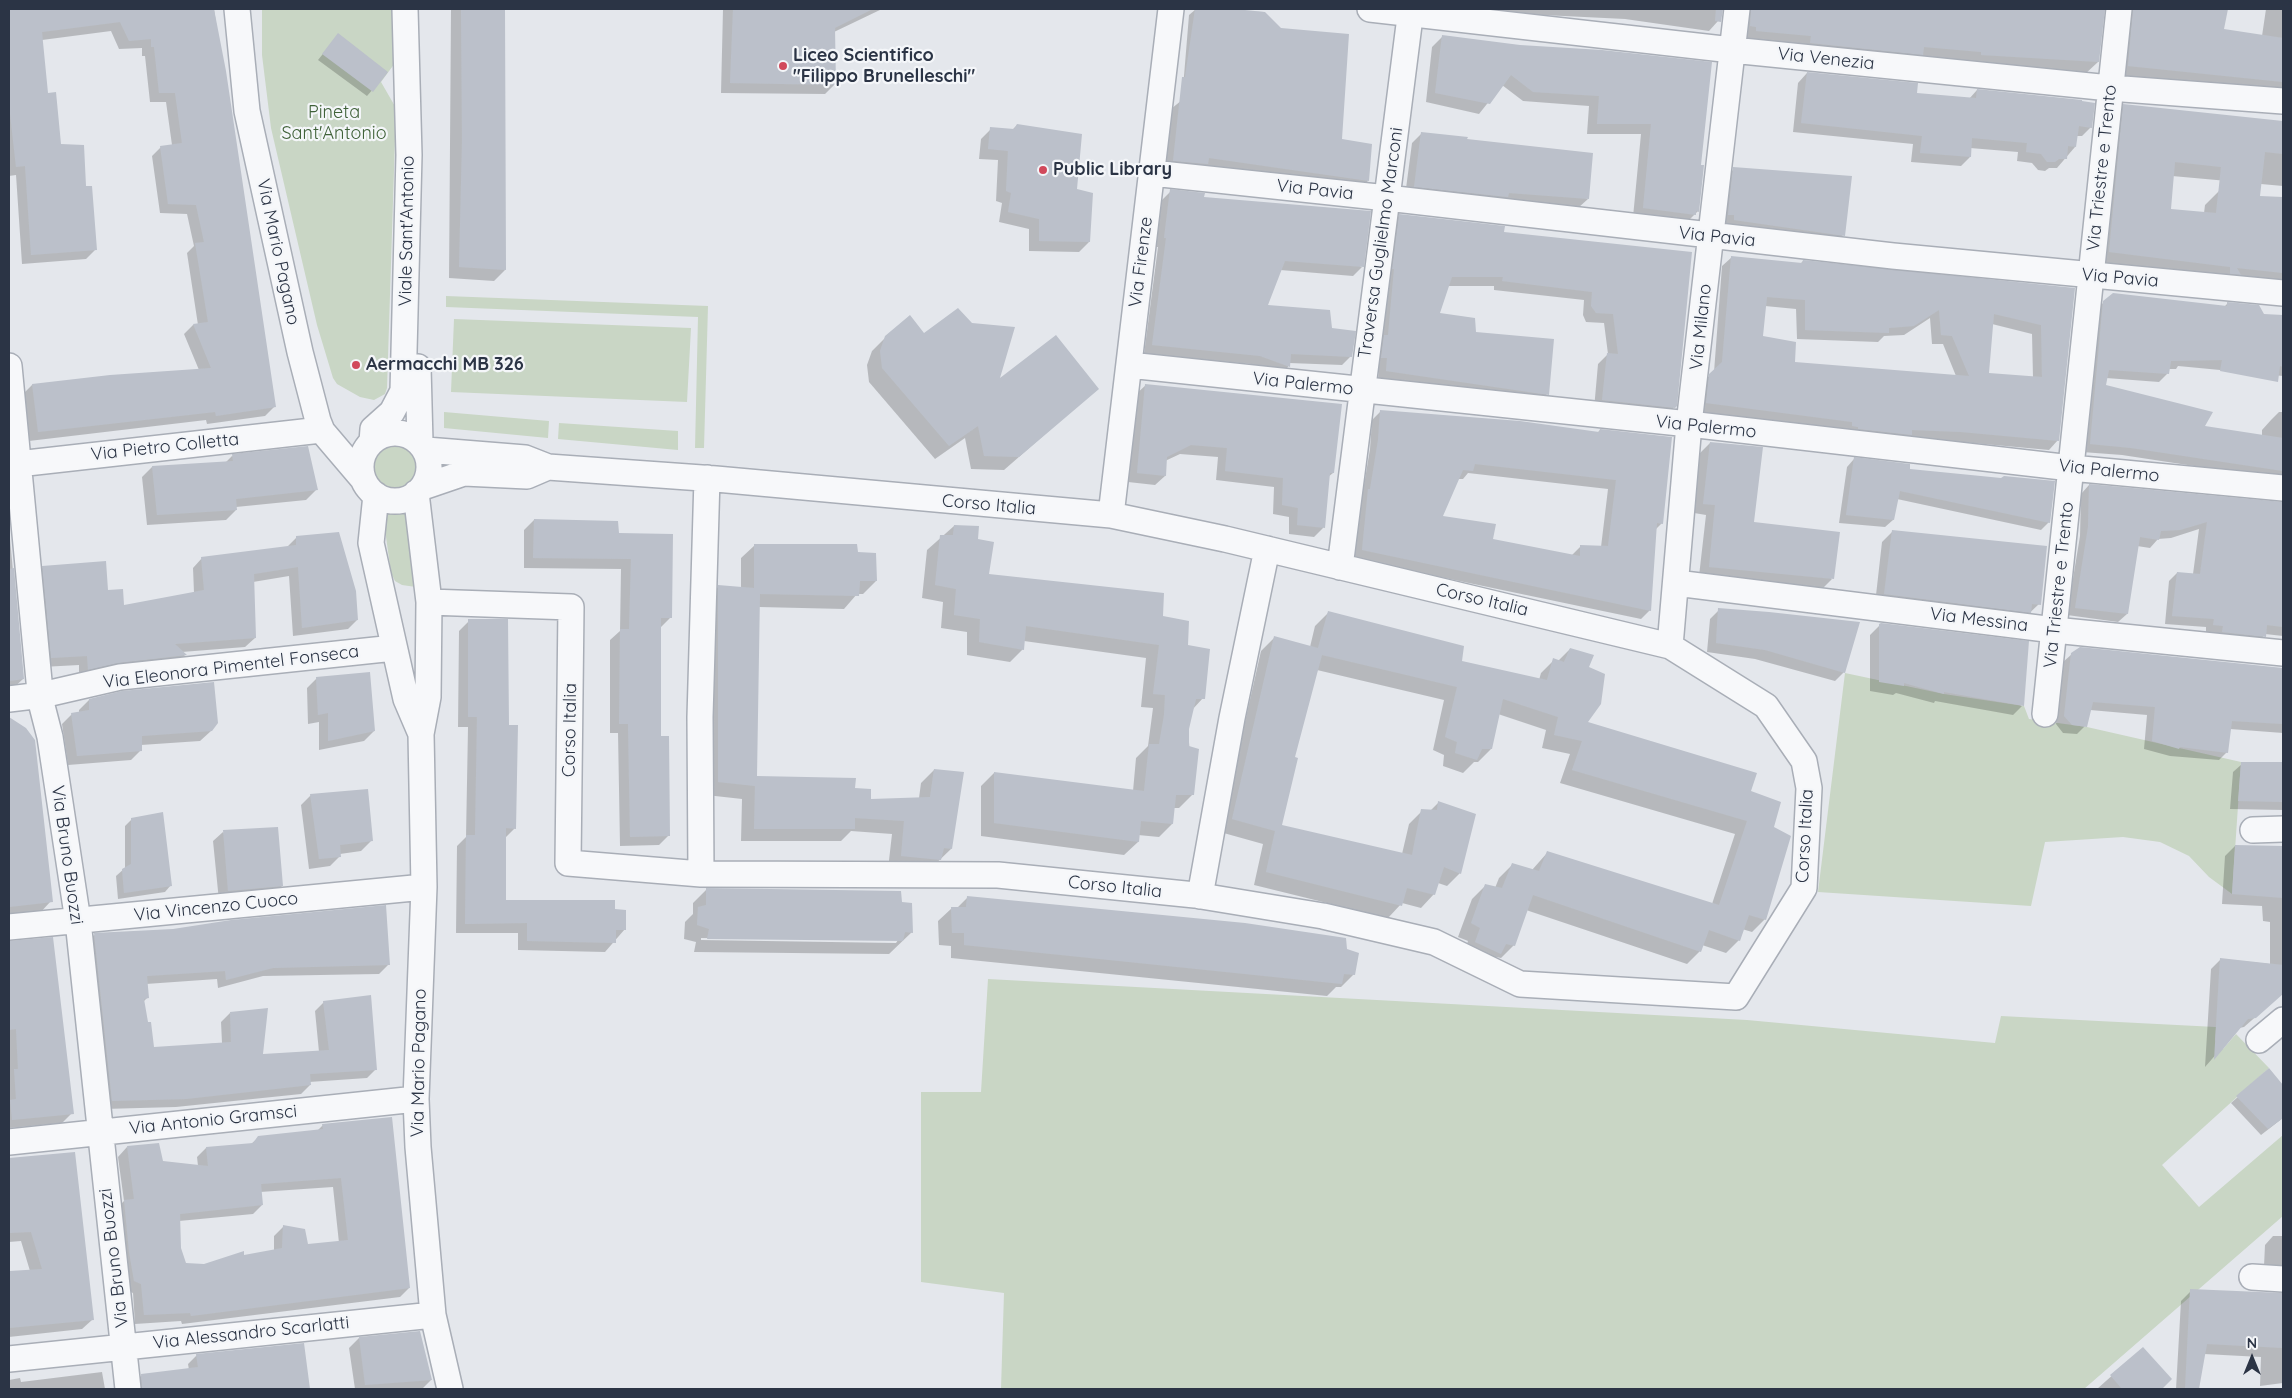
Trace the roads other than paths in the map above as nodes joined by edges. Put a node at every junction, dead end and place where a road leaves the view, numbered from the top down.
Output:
1 (237, 9) edge
2 (405, 9) edge
3 (421, 9) edge
4 (1171, 9) edge
5 (1370, 9) edge
6 (1737, 9) edge
7 (2119, 9) edge
8 (1411, 11) edge
9 (1732, 50) junction
10 (2110, 88) junction
11 (2283, 101) edge
12 (1152, 173) junction
13 (1387, 198) junction
14 (1711, 236) junction
15 (2091, 275) junction
16 (2283, 293) edge
17 (1129, 365) junction
18 (9, 366) edge
19 (1361, 390) junction
20 (1690, 424) junction
21 (320, 425) junction
22 (372, 442) junction
23 (423, 446) junction
24 (14, 464) edge
25 (548, 467) junction
26 (2071, 468) junction
27 (708, 478) junction
28 (369, 487) junction
29 (2283, 488) edge
30 (420, 490) junction
31 (1111, 515) junction
32 (1267, 549) junction
33 (1340, 567) junction
34 (1676, 583) junction
35 (429, 602) junction
36 (2054, 630) junction
37 (1670, 646) junction
38 (394, 648) junction
39 (2283, 653) edge
40 (42, 695) junction
41 (9, 699) edge
42 (2045, 714) dead end
43 (421, 734) junction
44 (2283, 829) edge
45 (2253, 830) dead end
46 (701, 874) junction
47 (424, 887) junction
48 (1200, 896) junction
49 (78, 921) junction
50 (9, 927) edge
51 (2283, 1020) edge
52 (2259, 1040) dead end
53 (416, 1099) junction
54 (100, 1132) junction
55 (9, 1142) edge
56 (2252, 1277) dead end
57 (2283, 1279) edge
58 (433, 1315) junction
59 (124, 1346) junction
60 (9, 1359) edge
61 (128, 1389) edge
62 (450, 1389) edge

1 - 21 street, Via Mario Pagano
2 - 22 street, Viale Sant'Antonio
3 - 23 street, Viale Sant'Antonio
4 - 12 street, Via Firenze
5 - 8 street, Via Venezia
6 - 9 street, Via Milano
7 - 10 street, Via Triestre e Trento
8 - 9 street, Via Venezia
8 - 13 street, Traversa Guglielmo Marconi
9 - 10 street, Via Venezia
9 - 14 street, Via Milano
10 - 11 street, Via Venezia
10 - 15 street, Via Triestre e Trento
12 - 13 street, Via Pavia
12 - 17 street, Via Firenze
13 - 14 street, Via Pavia
13 - 19 street, Traversa Guglielmo Marconi
14 - 15 street, Via Pavia
14 - 20 street, Via Milano
15 - 16 street, Via Pavia
15 - 26 street, Via Triestre e Trento
17 - 19 street, Via Palermo
17 - 31 street, Via Firenze
18 - 24 street, Via Bruno Buozzi
19 - 20 street, Via Palermo
19 - 33 street, Traversa Guglielmo Marconi
20 - 26 street, Via Palermo
20 - 34 street, Via Milano
21 - 24 street, Via Pietro Colletta
21 - 28 street, Via Mario Pagano
22 - 23 street
22 - 28 street, Via Mario Pagano
23 - 25 street, Corso Italia
23 - 30 street, Via Mario Pagano
24 - 40 street, Via Bruno Buozzi
25 - 27 street, Corso Italia
25 - 30 street, Corso Italia
26 - 29 street, Via Palermo
26 - 36 street, Via Triestre e Trento
27 - 31 street, Corso Italia
27 - 46 street
28 - 30 street
28 - 38 street, Via Mario Pagano
30 - 35 street, Via Mario Pagano
31 - 32 street, Corso Italia
32 - 33 street, Corso Italia
32 - 48 street
33 - 37 street, Corso Italia
34 - 36 street, Via Messina
34 - 37 street, Via Milano
35 - 43 street, Via Mario Pagano
35 - 46 street, Corso Italia
36 - 39 street, Via Messina
36 - 42 street, Via Triestre e Trento
37 - 48 street, Corso Italia
38 - 40 street, Via Eleonora Pimentel Fonseca
38 - 43 street, Via Mario Pagano
40 - 41 street, Via Eleonora Pimentel Fonseca
40 - 49 street, Via Bruno Buozzi
43 - 47 street, Via Mario Pagano
44 - 45 street
46 - 48 street, Corso Italia
47 - 49 street, Via Vincenzo Cuoco
47 - 53 street, Via Mario Pagano
49 - 50 street, Via Vincenzo Cuoco
49 - 54 street, Via Bruno Buozzi
51 - 52 street
53 - 54 street, Via Antonio Gramsci
53 - 58 street, Via Mario Pagano
54 - 55 street, Via Antonio Gramsci
54 - 59 street, Via Bruno Buozzi
56 - 57 street
58 - 59 street, Via Alessandro Scarlatti
58 - 62 street, Via Mario Pagano
59 - 60 street, Via Alessandro Scarlatti
59 - 61 street, Via Bruno Buozzi

